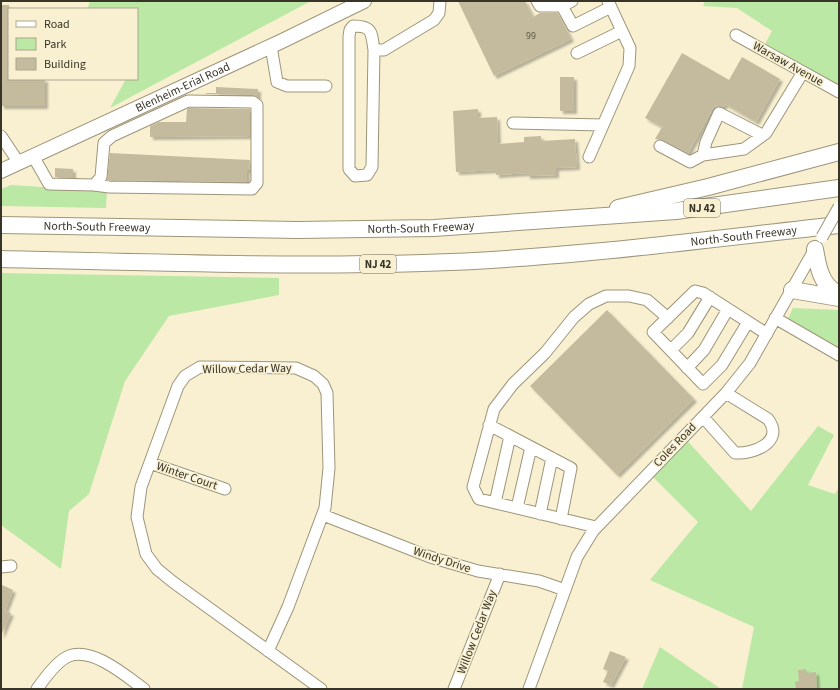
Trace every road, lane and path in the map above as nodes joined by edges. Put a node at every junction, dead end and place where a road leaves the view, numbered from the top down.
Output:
1 (364, 1) edge
2 (440, 1) edge
3 (537, 1) edge
4 (567, 3) edge
5 (609, 4) edge
6 (622, 31) junction
7 (736, 35) dead end
8 (271, 46) junction
9 (374, 50) junction
10 (577, 53) dead end
11 (803, 72) junction
12 (326, 86) dead end
13 (839, 92) edge
14 (513, 123) dead end
15 (603, 125) junction
16 (762, 135) junction
17 (1, 136) edge
18 (660, 146) dead end
19 (838, 152) edge
20 (704, 155) junction
21 (33, 156) junction
22 (589, 157) dead end
23 (19, 163) junction
24 (1, 171) edge
25 (94, 185) junction
26 (839, 188) edge
27 (839, 207) edge
28 (564, 220) junction
29 (1, 225) edge
30 (839, 225) edge
31 (818, 243) junction
32 (1, 259) edge
33 (58, 260) junction
34 (1, 262) edge
35 (792, 290) junction
36 (839, 294) edge
37 (710, 297) junction
38 (839, 298) edge
39 (728, 309) junction
40 (668, 318) junction
41 (775, 318) junction
42 (748, 322) junction
43 (767, 334) junction
44 (671, 350) junction
45 (839, 355) edge
46 (687, 368) junction
47 (726, 393) junction
48 (702, 417) junction
49 (489, 425) junction
50 (510, 436) junction
51 (530, 447) junction
52 (552, 458) junction
53 (150, 463) junction
54 (225, 489) dead end
55 (495, 503) junction
56 (517, 508) junction
57 (540, 514) junction
58 (322, 515) junction
59 (561, 519) junction
60 (596, 528) junction
61 (500, 574) junction
62 (565, 590) junction
63 (268, 651) junction
64 (37, 689) edge
65 (144, 689) edge
66 (321, 689) edge
67 (454, 689) edge
68 (529, 689) edge

1 - 8 main road, Blenheim-Erial Road
2 - 9 street
3 - 4 street
4 - 5 street
5 - 6 street
6 - 10 street
6 - 15 street
7 - 11 street, Warsaw Avenue
8 - 12 street
8 - 21 main road, Blenheim-Erial Road
9 - 9 street
11 - 13 street, Warsaw Avenue
11 - 16 street
14 - 15 street
15 - 22 street
16 - 20 street
16 - 20 street
17 - 23 street
18 - 20 street
19 - 28 highway
21 - 23 main road, Blenheim-Erial Road
21 - 25 street
23 - 24 main road, Blenheim-Erial Road
25 - 25 street
26 - 28 highway, North-South Freeway / NJ 42
27 - 31 street, Coles Road, bridge
28 - 29 highway, North-South Freeway / NJ 42
30 - 33 highway, North-South Freeway / NJ 42
31 - 35 street, Coles Road
31 - 36 highway
32 - 33 highway, North-South Freeway / NJ 42
33 - 34 highway
35 - 38 highway
35 - 41 street, Coles Road
37 - 39 street
37 - 40 street
37 - 44 street
39 - 42 street
39 - 46 street
40 - 44 street
40 - 49 street
41 - 43 street, Coles Road
41 - 45 street
42 - 43 street
42 - 46 street
43 - 47 street, Coles Road
44 - 46 street
47 - 48 street, Coles Road
47 - 48 street
48 - 60 street, Coles Road
49 - 50 street
49 - 55 street
50 - 51 street
50 - 55 street
51 - 52 street
51 - 56 street
52 - 57 street
52 - 59 street
53 - 54 street, Winter Court
53 - 58 street, Willow Cedar Way
53 - 63 street, Willow Cedar Way
55 - 56 street
56 - 57 street
57 - 59 street
58 - 61 street, Windy Drive
58 - 63 street, Willow Cedar Way
59 - 60 street
60 - 62 street, Coles Road
61 - 62 street, Windy Drive
61 - 67 street, Willow Cedar Way
62 - 68 street, Coles Road
63 - 66 street, Willow Cedar Way
64 - 65 street

